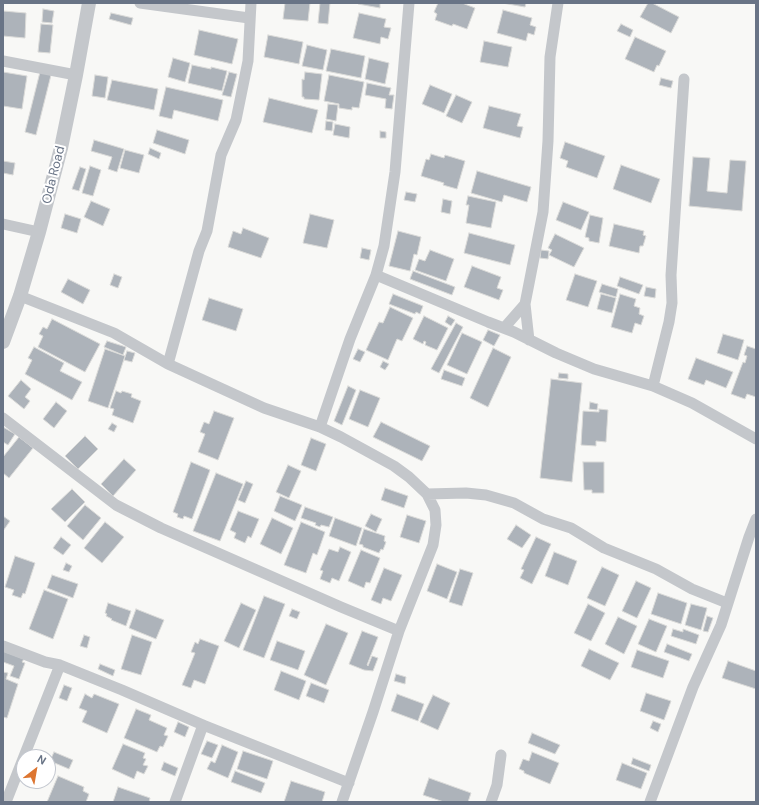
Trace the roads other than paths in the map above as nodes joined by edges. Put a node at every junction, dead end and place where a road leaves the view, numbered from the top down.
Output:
1 (88, 3) edge
2 (140, 3) edge
3 (251, 3) edge
4 (409, 3) edge
5 (558, 3) edge
6 (249, 18) junction
7 (3, 60) edge
8 (76, 75) junction
9 (684, 79) dead end
10 (3, 224) edge
11 (40, 232) junction
12 (376, 275) junction
13 (20, 296) junction
14 (525, 304) junction
15 (504, 328) junction
16 (530, 340) junction
17 (3, 342) edge
18 (168, 364) junction
19 (653, 386) junction
20 (3, 418) edge
21 (320, 427) junction
22 (756, 439) edge
23 (427, 494) junction
24 (756, 519) edge
25 (727, 603) junction
26 (399, 631) junction
27 (3, 646) edge
28 (60, 665) junction
29 (202, 725) junction
30 (501, 756) dead end
31 (349, 783) junction
32 (6, 802) edge
33 (175, 802) edge
34 (342, 802) edge
35 (491, 802) edge
36 (650, 802) edge

1 - 8 street, Oda Road
2 - 6 street
3 - 6 street
4 - 12 street
5 - 14 street
6 - 18 street
7 - 8 street
8 - 11 street, Oda Road
9 - 19 street
10 - 11 street
11 - 13 street, Oda Road
12 - 15 street
12 - 21 street
13 - 17 street, Oda Road
13 - 18 street
14 - 15 street
14 - 16 street
15 - 16 street
16 - 19 street
18 - 21 street
19 - 22 street
20 - 26 street
21 - 23 street
23 - 25 street
23 - 26 street
24 - 25 street
25 - 36 street
26 - 31 street
27 - 28 street
28 - 29 street
28 - 32 street
29 - 31 street
29 - 33 street
30 - 35 street
31 - 34 street

